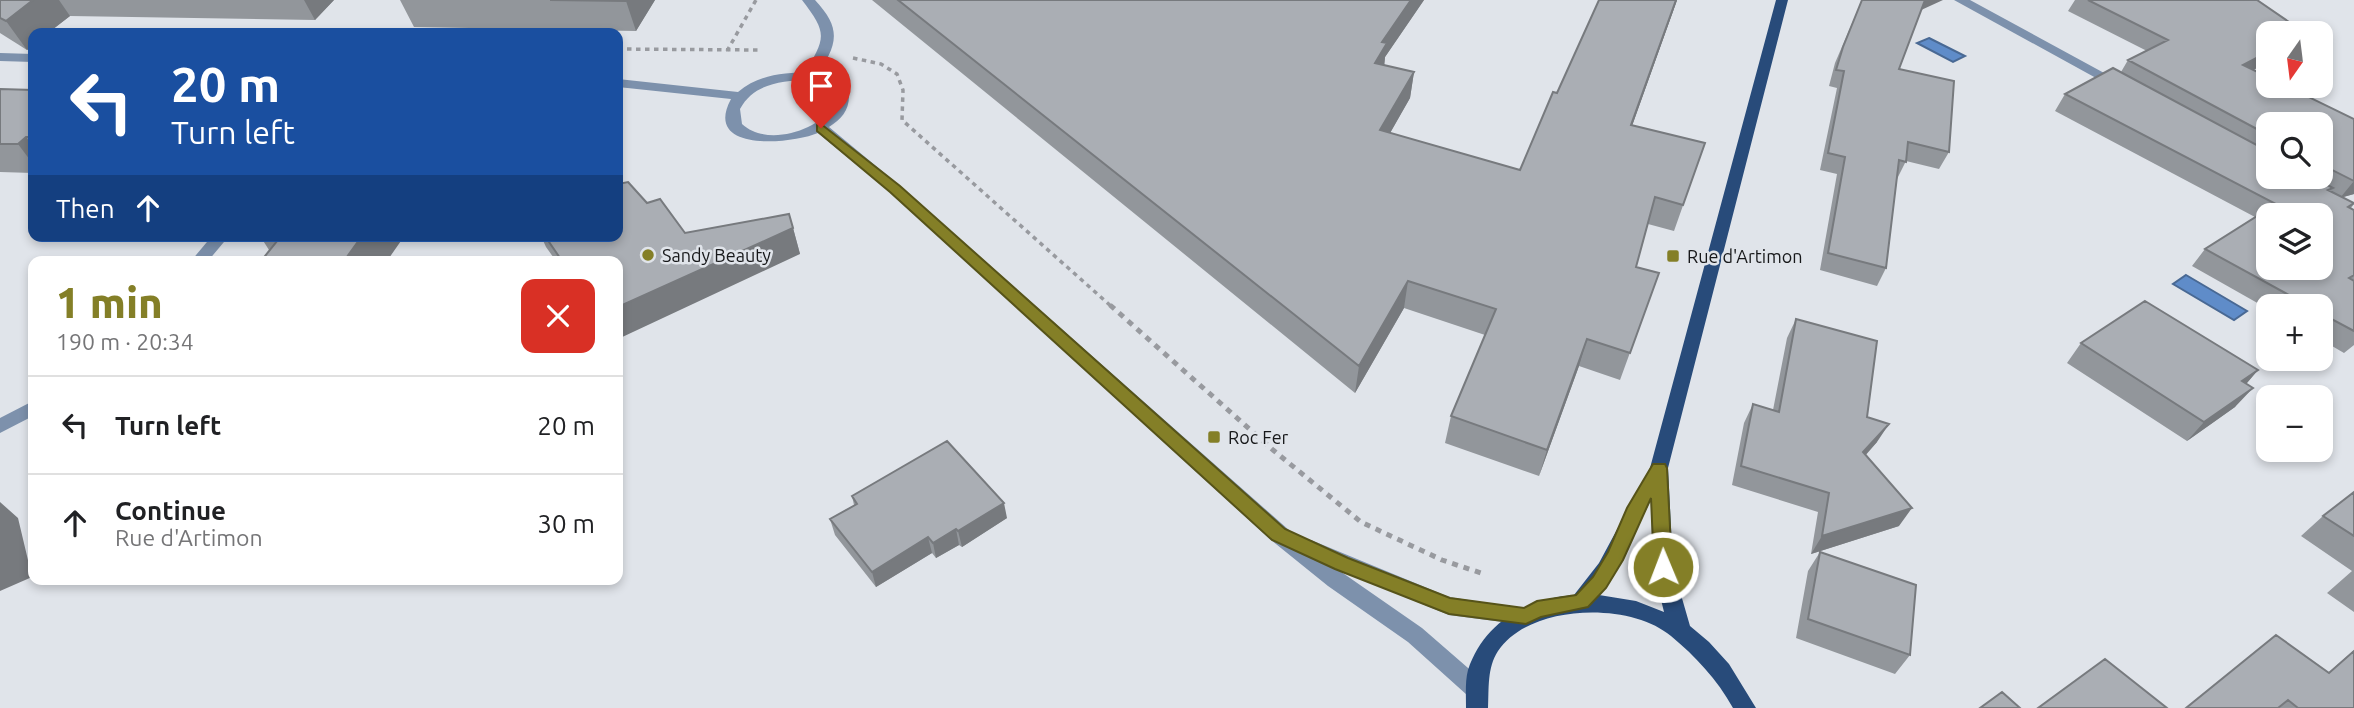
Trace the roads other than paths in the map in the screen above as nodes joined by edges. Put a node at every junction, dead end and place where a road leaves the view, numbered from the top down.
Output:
1 (808, 0) edge
2 (1782, 0) edge
3 (1961, 0) edge
4 (0, 57) edge
5 (28, 58) edge
6 (810, 76) junction
7 (623, 84) edge
8 (740, 96) junction
9 (2139, 97) edge
10 (821, 128) junction
11 (216, 242) edge
12 (203, 256) edge
13 (28, 411) edge
14 (0, 426) edge
15 (1659, 468) junction
16 (1279, 534) junction
17 (1581, 602) junction
18 (1526, 616) junction
19 (1682, 634) junction
20 (1476, 698) edge
21 (1745, 708) edge

1 - 6 street
2 - 15 main road
3 - 9 street
4 - 5 street
6 - 8 street
6 - 10 street
7 - 8 street
8 - 10 street
10 - 16 street
11 - 12 street
13 - 14 street
15 - 17 main road
15 - 19 main road
16 - 18 street
16 - 20 street
17 - 18 main road
17 - 19 main road
18 - 20 main road
19 - 21 main road

